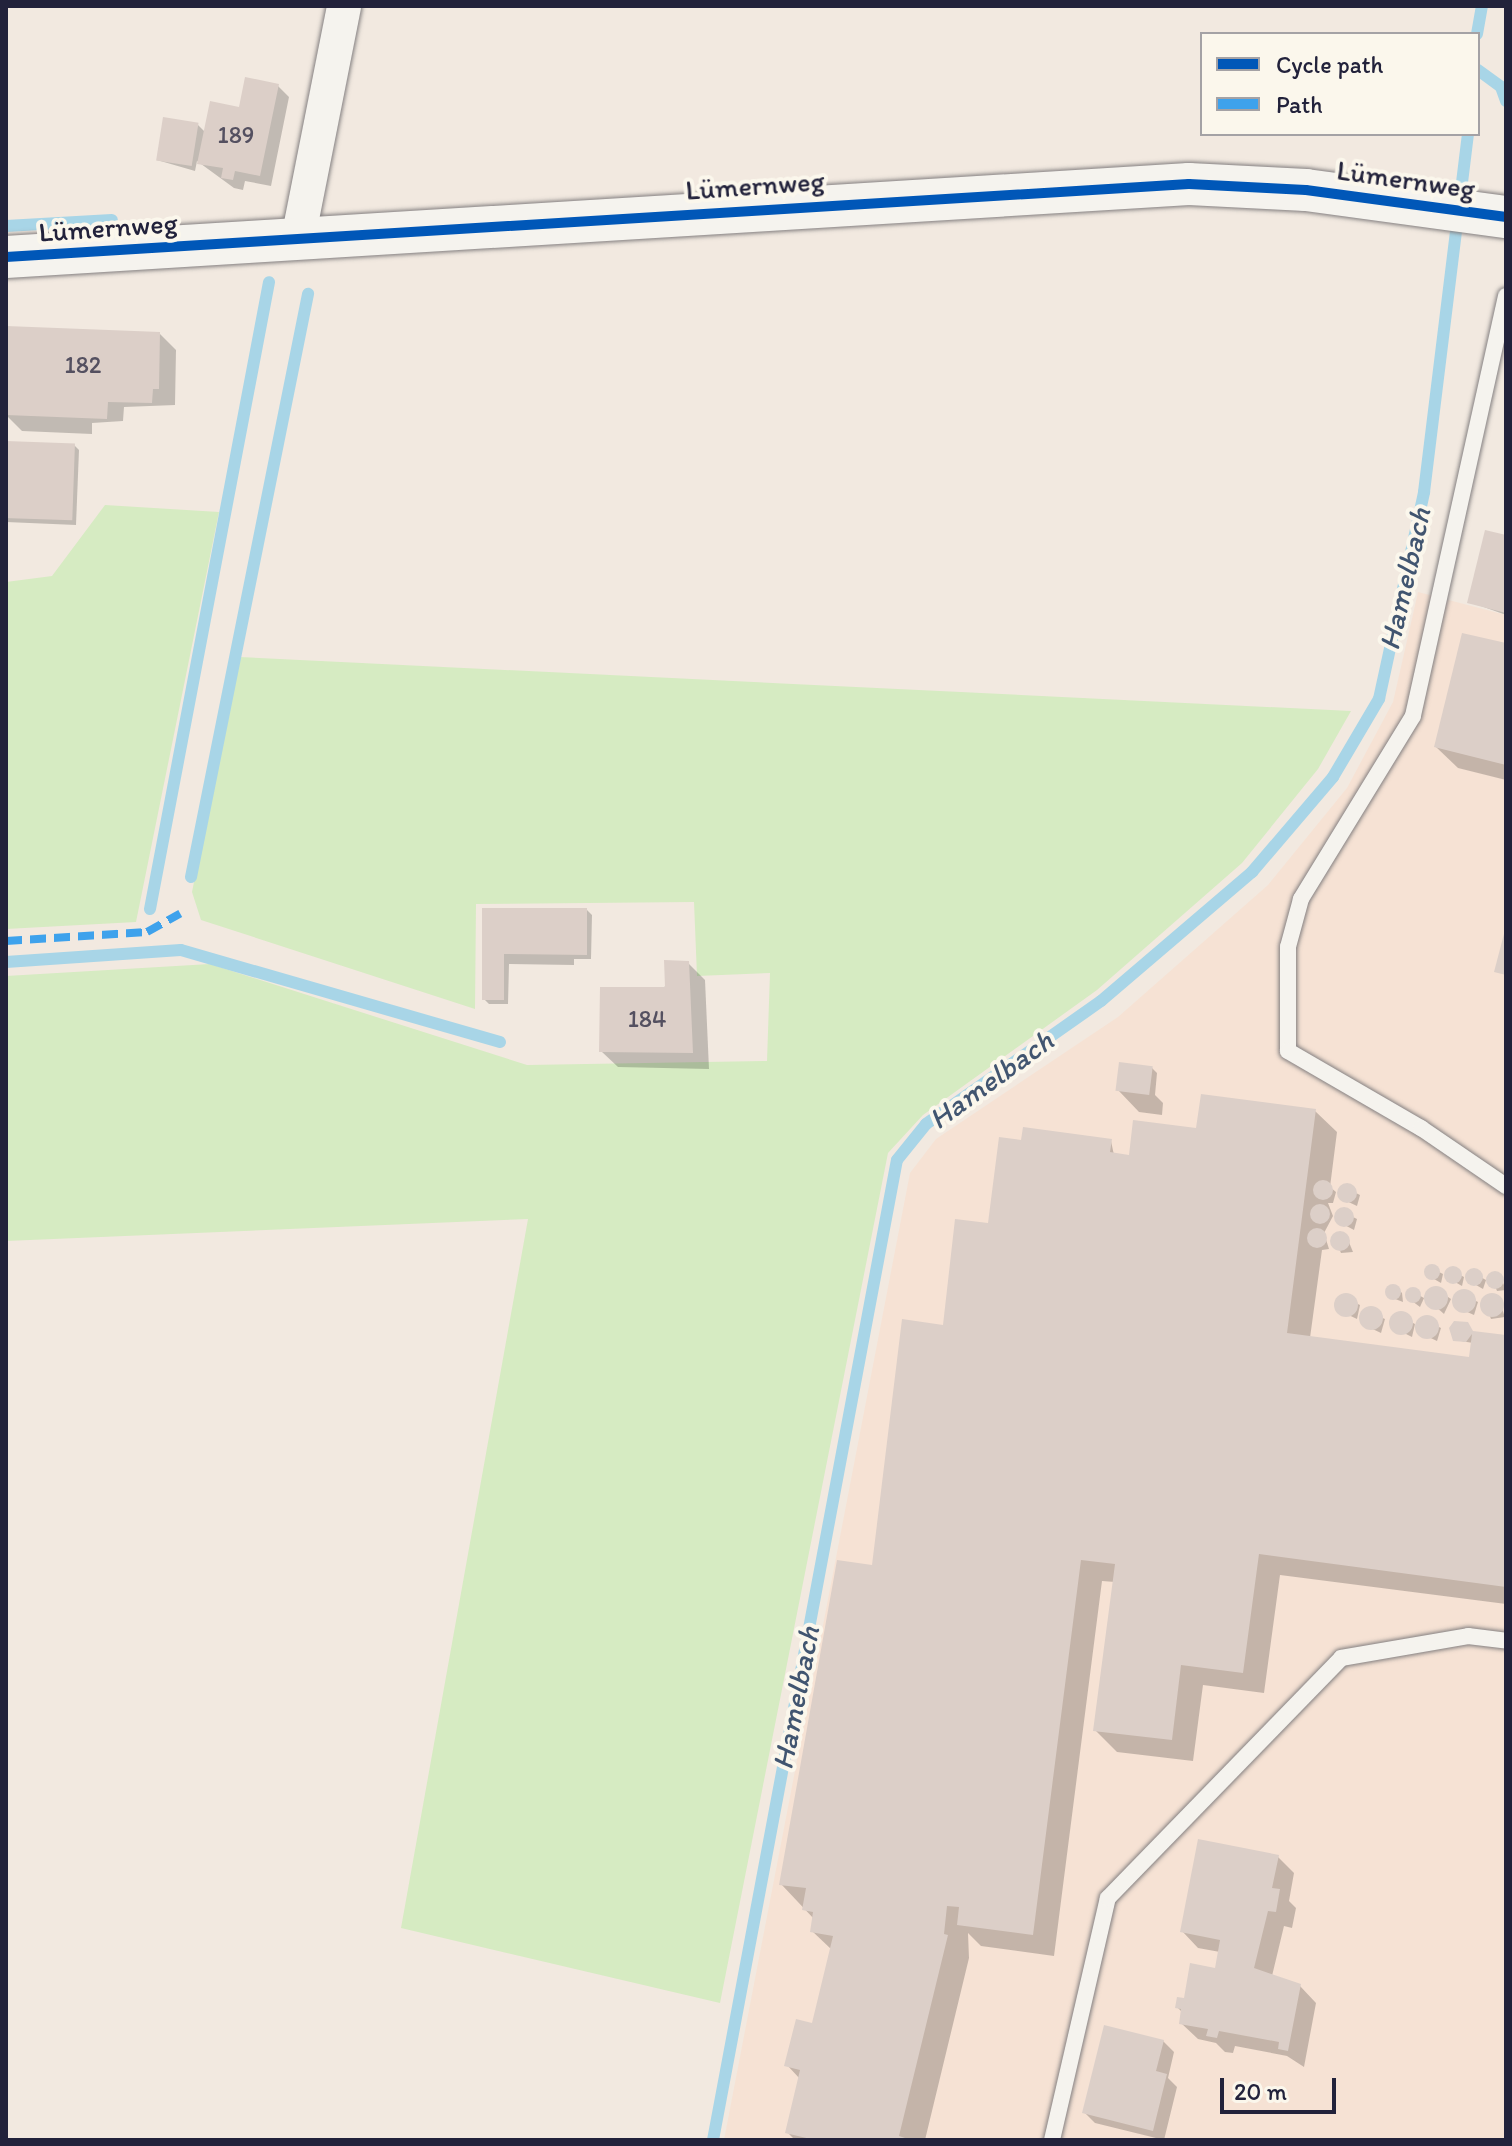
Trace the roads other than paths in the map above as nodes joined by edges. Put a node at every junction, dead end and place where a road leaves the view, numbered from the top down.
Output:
1 (344, 6) edge
2 (1496, 216) edge
3 (298, 239) junction
4 (6, 257) edge
5 (1506, 296) edge
6 (1506, 1186) edge
7 (1506, 1641) edge
8 (1052, 2140) edge

1 - 3 street
2 - 3 street, Lümernweg
3 - 4 street, Lümernweg
5 - 6 lane
7 - 8 lane

